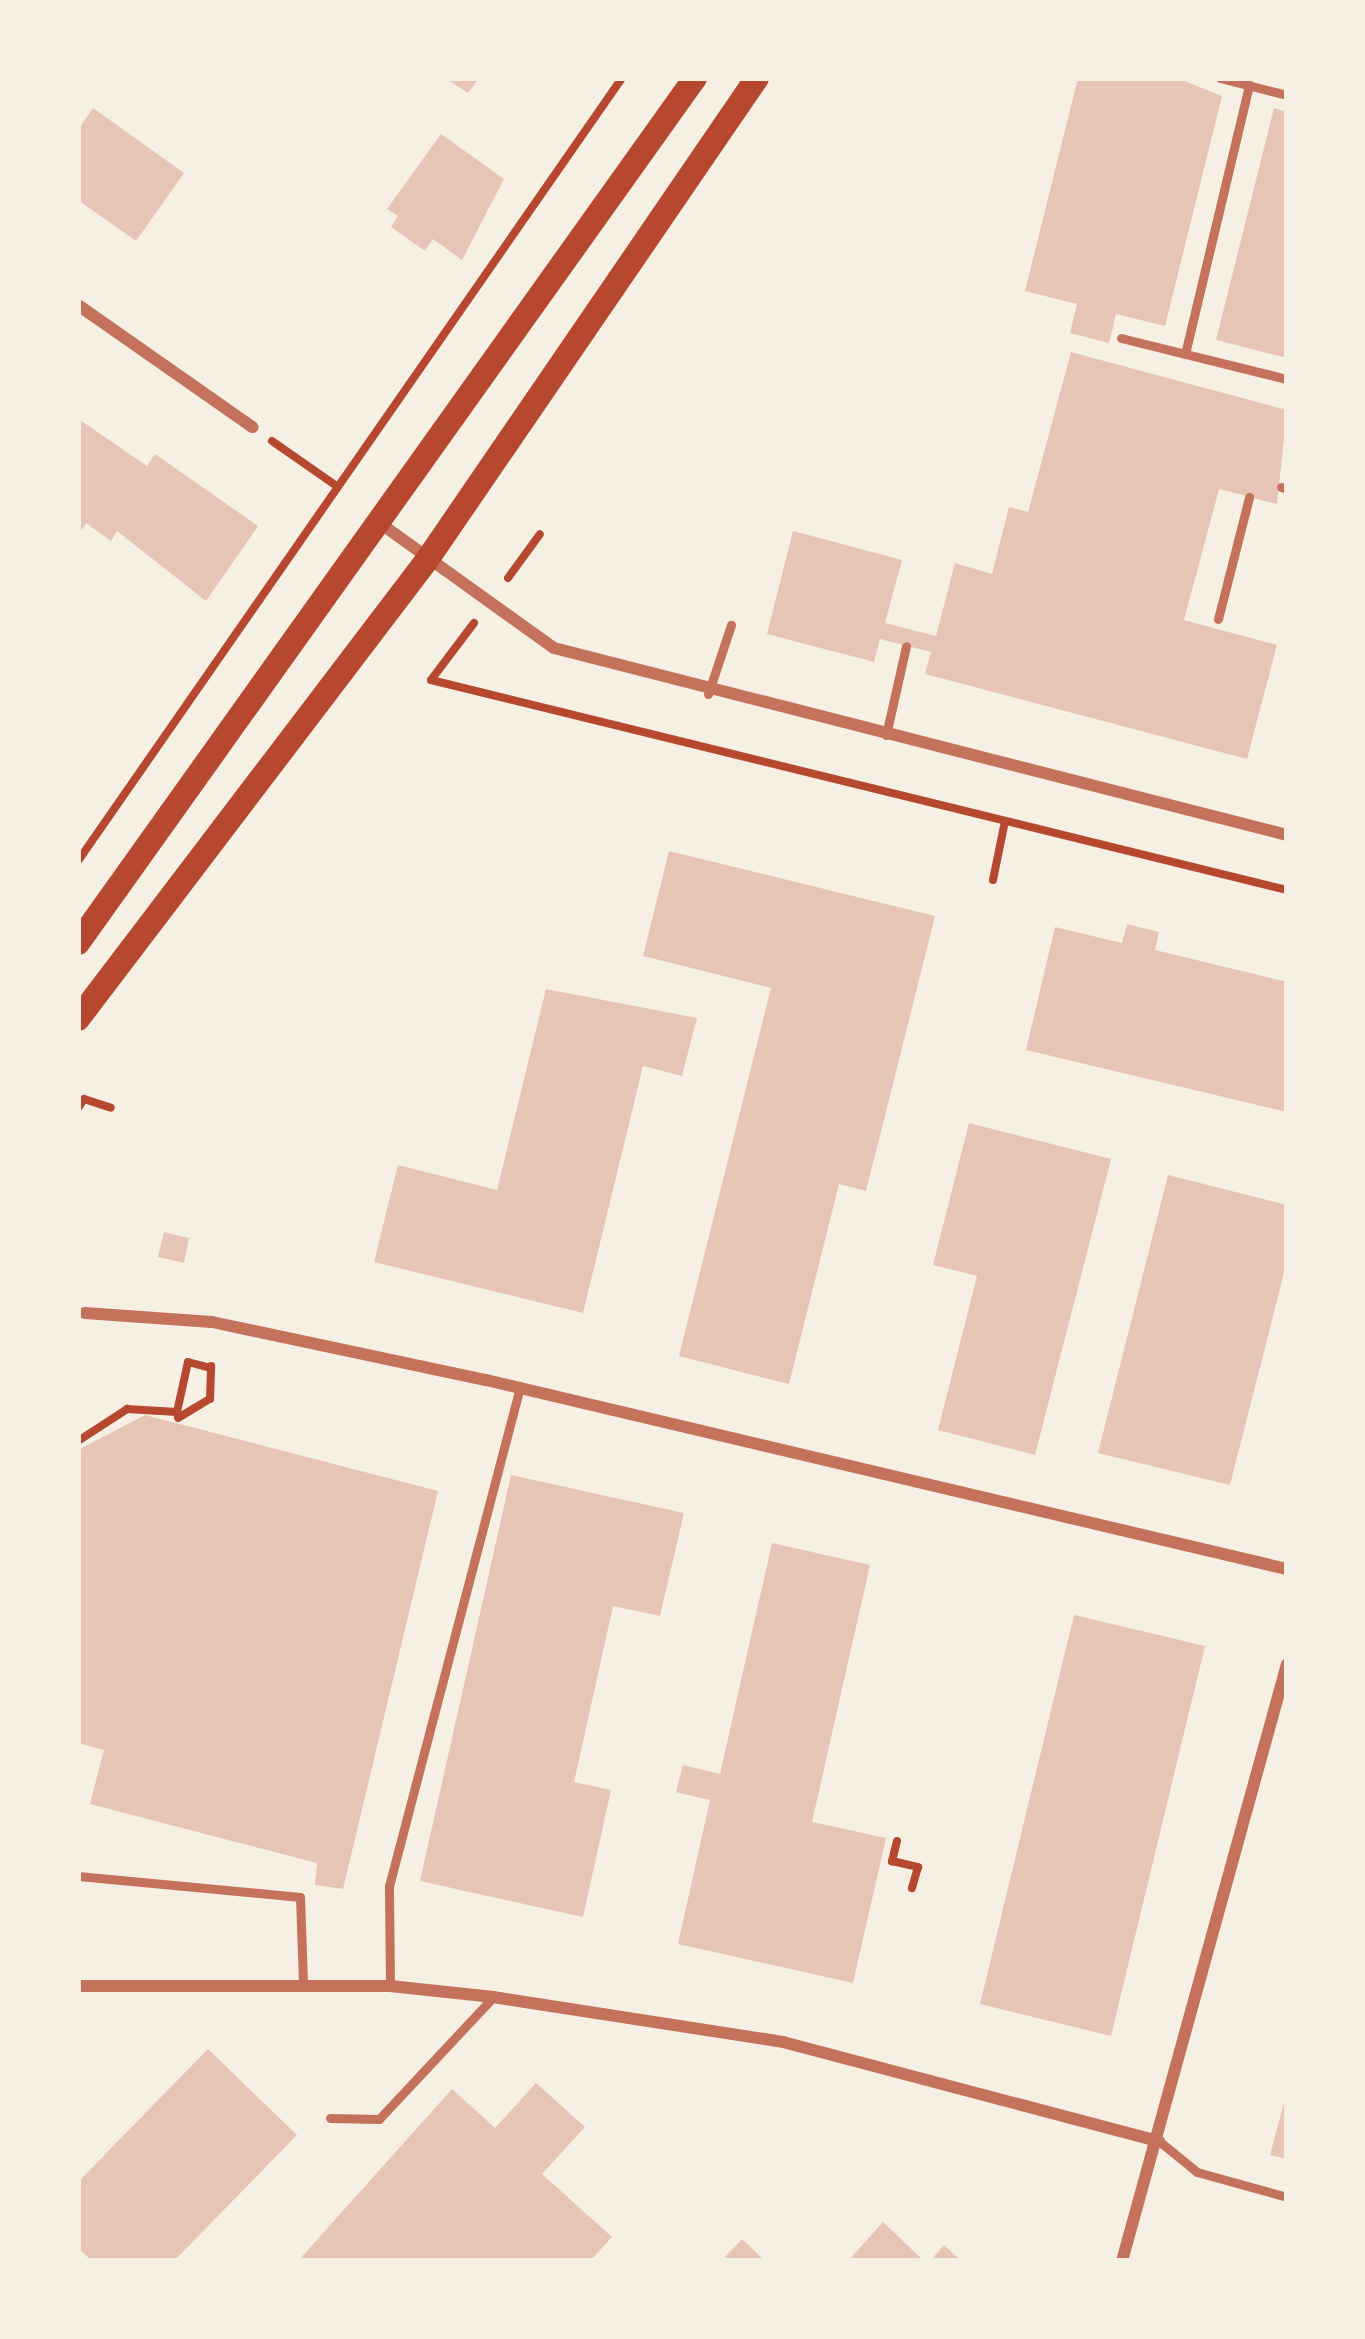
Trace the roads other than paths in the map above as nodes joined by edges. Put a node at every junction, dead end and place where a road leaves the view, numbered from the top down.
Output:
1 (695, 78) edge
2 (757, 78) edge
3 (1220, 78) edge
4 (1249, 85) junction
5 (1287, 95) edge
6 (78, 305) edge
7 (1120, 338) dead end
8 (1185, 354) junction
9 (1287, 379) edge
10 (252, 427) road end
11 (1249, 497) dead end
12 (377, 521) junction
13 (428, 560) junction
14 (1218, 619) dead end
15 (731, 625) dead end
16 (906, 646) dead end
17 (708, 694) junction
18 (886, 735) junction
19 (1287, 835) edge
20 (78, 943) edge
21 (78, 1018) edge
22 (85, 1313) dead end
23 (520, 1387) junction
24 (1287, 1569) edge
25 (1287, 1664) edge
26 (1271, 1724) junction
27 (1287, 1729) edge
28 (78, 1876) edge
29 (303, 1985) junction
30 (78, 1986) edge
31 (391, 1986) junction
32 (493, 1997) junction
33 (330, 2118) dead end
34 (1159, 2141) junction
35 (1287, 2197) edge
36 (1121, 2261) edge

1 - 12 main road
2 - 13 main road
3 - 4 lane
4 - 5 lane
4 - 8 lane
6 - 10 street
7 - 8 lane
8 - 9 lane
11 - 14 lane
12 - 13 street
12 - 20 main road
13 - 17 street
13 - 21 main road
15 - 17 lane
16 - 18 lane
17 - 18 street
18 - 19 street
22 - 23 street
23 - 24 street
23 - 31 lane
25 - 26 street
26 - 27 lane
26 - 34 street
28 - 29 lane
29 - 30 street
29 - 31 street
31 - 32 street
32 - 33 lane
32 - 34 street
34 - 35 lane
34 - 36 street

